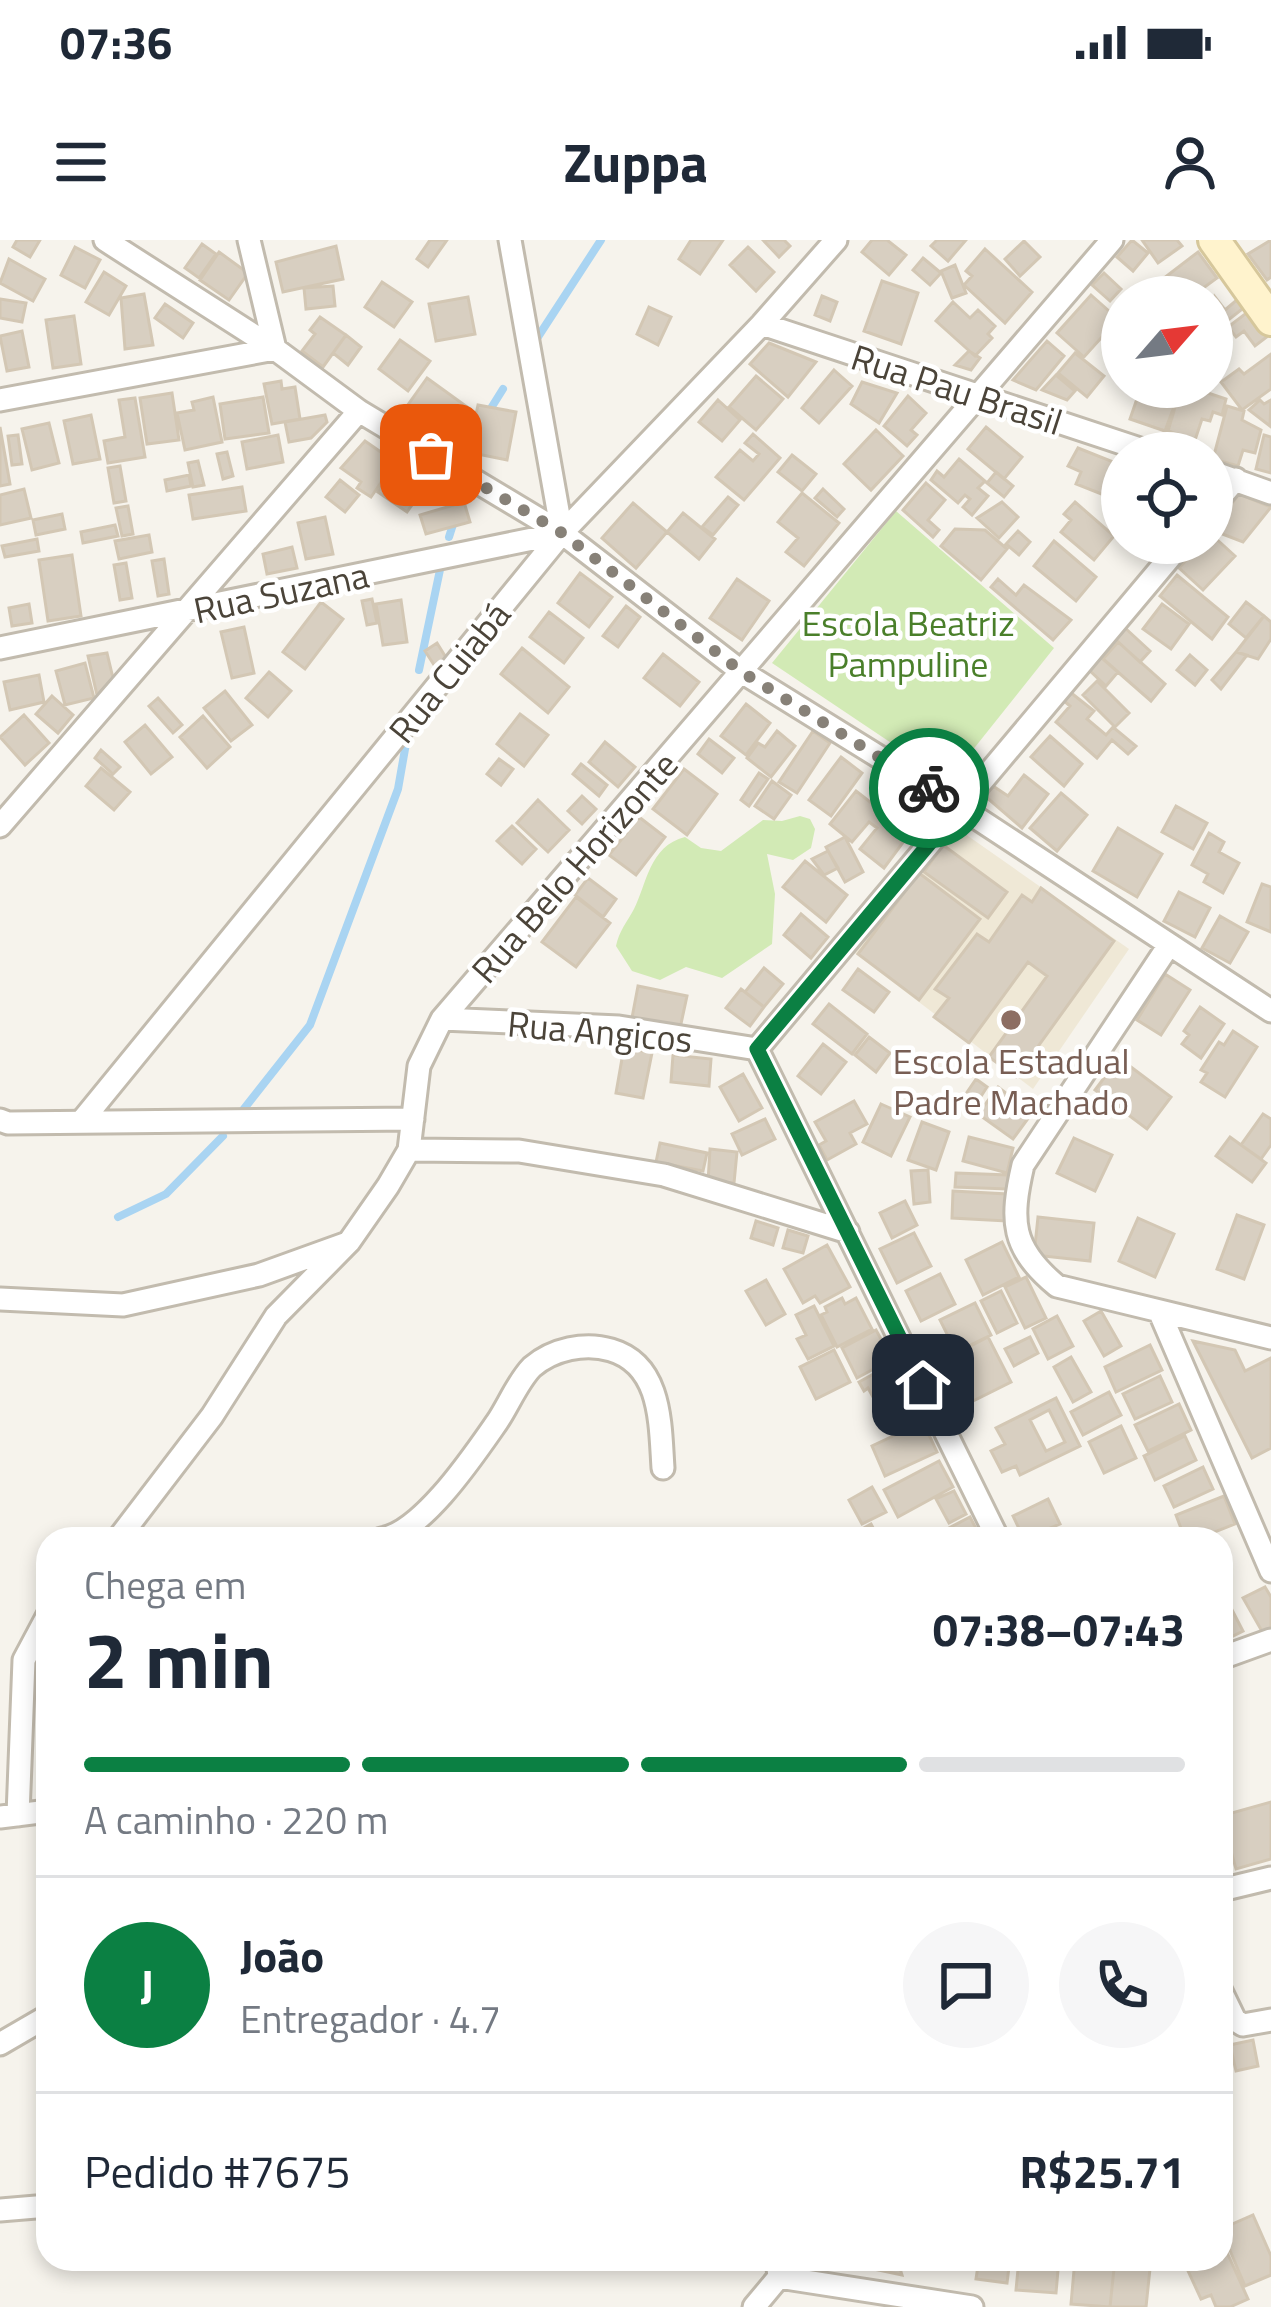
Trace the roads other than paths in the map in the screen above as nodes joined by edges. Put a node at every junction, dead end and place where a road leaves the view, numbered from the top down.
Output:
1 (105, 240) edge
2 (249, 240) edge
3 (510, 240) edge
4 (836, 240) edge
5 (1112, 240) edge
6 (1214, 240) edge
7 (1271, 320) edge
8 (762, 324) junction
9 (274, 350) junction
10 (977, 398) junction
11 (0, 400) edge
12 (359, 411) junction
13 (1101, 437) edge
14 (1235, 479) joint
15 (1233, 481) edge
16 (1271, 493) edge
17 (562, 533) junction
18 (1164, 564) edge
19 (184, 612) junction
20 (0, 648) edge
21 (742, 672) junction
22 (960, 807) junction
23 (0, 826) edge
24 (1169, 945) junction
25 (1268, 1005) edge
26 (442, 1019) junction
27 (757, 1049) junction
28 (413, 1119) junction
29 (0, 1120) edge
30 (81, 1122) junction
31 (409, 1150) junction
32 (848, 1232) junction
33 (350, 1242) junction
34 (0, 1299) edge
35 (1160, 1313) junction
36 (1271, 1337) edge
37 (663, 1468) dead end
38 (127, 1527) edge
39 (406, 1527) edge
40 (992, 1527) edge
41 (1271, 1571) edge
42 (36, 1638) edge
43 (1271, 1640) edge
44 (1233, 1654) edge
45 (9, 1816) edge
46 (1271, 1878) edge
47 (1233, 1887) edge
48 (1233, 2016) edge
49 (1271, 2020) edge
50 (36, 2023) edge
51 (0, 2044) edge
52 (36, 2207) edge
53 (0, 2210) edge
54 (776, 2271) edge
55 (793, 2271) edge
56 (754, 2307) edge
57 (972, 2307) edge

1 - 9 street
2 - 9 street
3 - 17 street
4 - 8 street, Rua Cuiabá
5 - 10 street, Rua Belo Horizonte
6 - 7 main road
8 - 10 street, Rua Pau Brasil
8 - 17 street, Rua Cuiabá
9 - 11 street
9 - 12 street
10 - 13 street, Rua Pau Brasil
10 - 21 street, Rua Belo Horizonte
12 - 17 street
12 - 19 street
14 - 15 street
14 - 16 street
17 - 19 street, Rua Suzana
17 - 21 street
17 - 30 street, Rua Cuiabá
18 - 22 street
19 - 20 street, Rua Suzana
19 - 23 street
21 - 22 street
21 - 26 street, Rua Belo Horizonte
22 - 24 street
22 - 27 street
24 - 25 street
24 - 35 street
26 - 27 street, Rua Angicos
26 - 28 street, Rua Belo Horizonte
27 - 32 street
28 - 30 street
28 - 31 street, Rua Belo Horizonte
29 - 30 street
31 - 32 street
31 - 33 street, Rua Belo Horizonte
32 - 40 street
33 - 34 street
33 - 38 street, Rua Belo Horizonte
35 - 36 street
35 - 41 street
37 - 39 street
42 - 45 street
43 - 44 street
46 - 47 street
48 - 49 street
50 - 51 street
52 - 53 street
54 - 56 street
55 - 57 street

